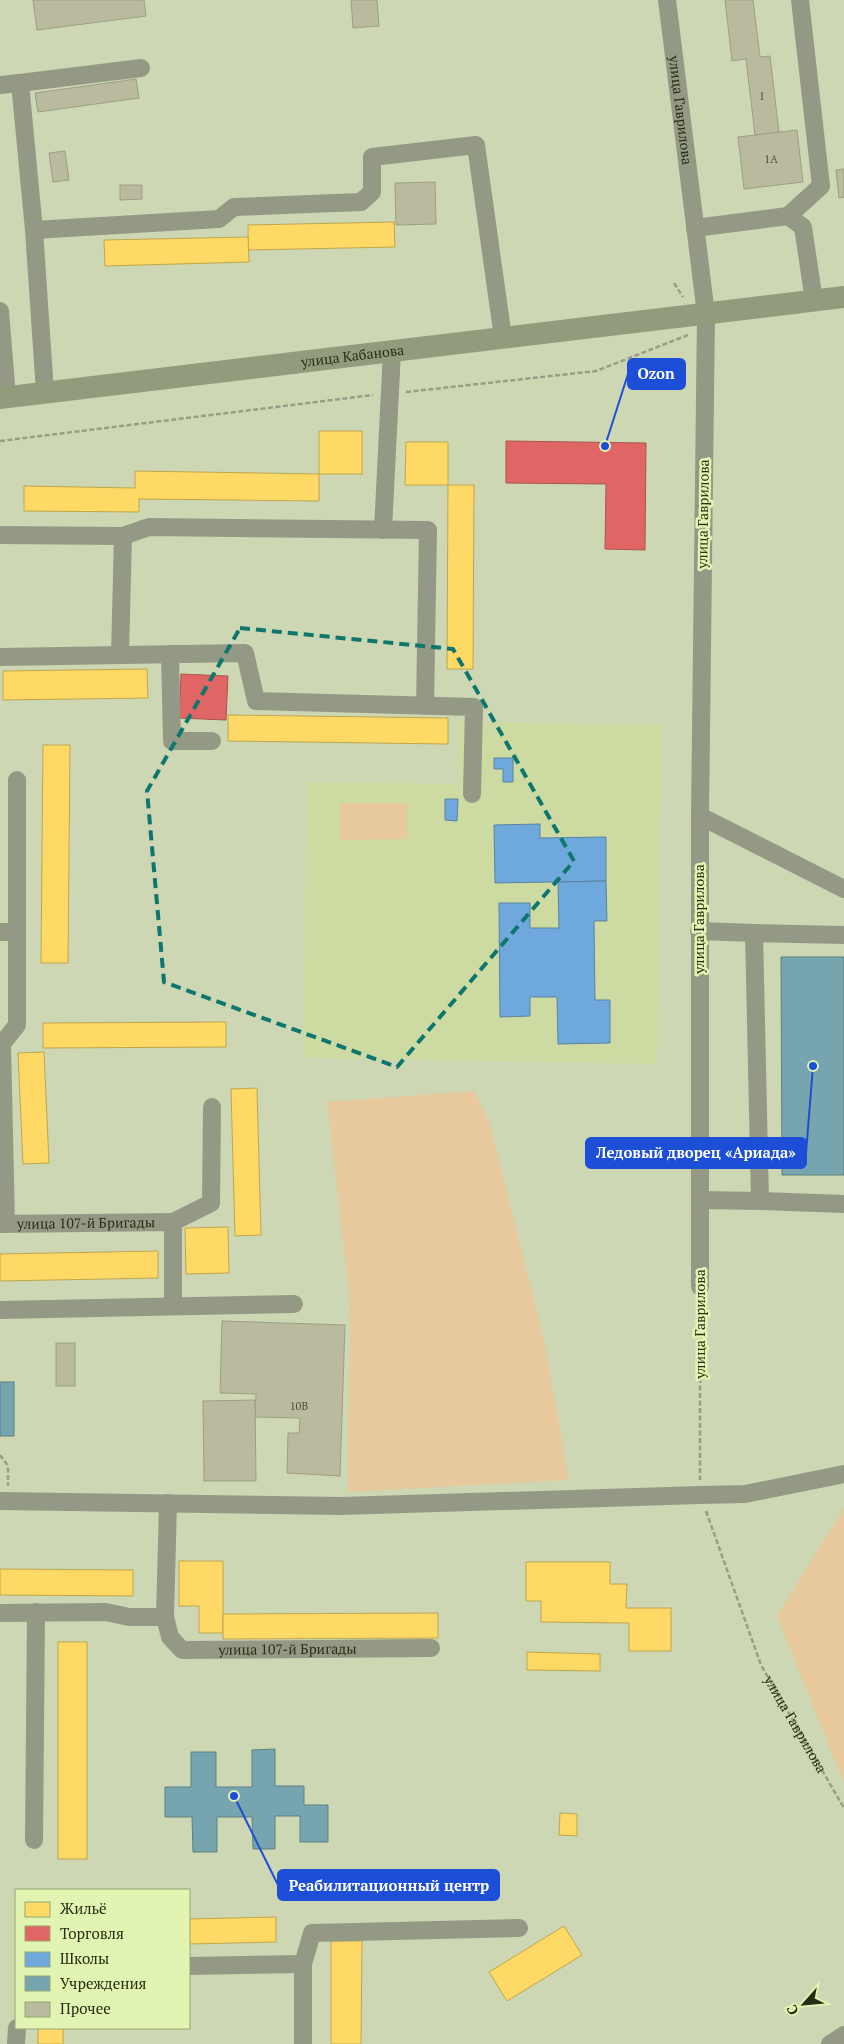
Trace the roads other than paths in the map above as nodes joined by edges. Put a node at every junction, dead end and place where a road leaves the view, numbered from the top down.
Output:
1 (667, 0) edge
2 (800, 0) edge
3 (141, 68) dead end
4 (20, 83) junction
5 (0, 85) edge
6 (788, 216) junction
7 (695, 228) junction
8 (34, 230) junction
9 (844, 297) edge
10 (814, 301) junction
11 (0, 311) edge
12 (698, 315) junction
13 (503, 338) junction
14 (392, 351) junction
15 (45, 392) junction
16 (4, 397) edge
17 (383, 530) junction
18 (0, 535) edge
19 (123, 536) junction
20 (120, 654) junction
21 (170, 654) junction
22 (0, 657) edge
23 (425, 706) junction
24 (212, 740) dead end
25 (17, 780) dead end
26 (472, 794) dead end
27 (700, 816) junction
28 (844, 889) edge
29 (699, 931) junction
30 (8, 932) edge
31 (754, 933) junction
32 (844, 935) edge
33 (212, 1107) dead end
34 (700, 1200) junction
35 (760, 1201) junction
36 (844, 1204) edge
37 (173, 1222) junction
38 (3, 1224) edge
39 (700, 1287) road end
40 (294, 1304) dead end
41 (173, 1306) junction
42 (0, 1310) edge
43 (844, 1474) edge
44 (4, 1501) edge
45 (168, 1503) junction
46 (36, 1612) junction
47 (0, 1613) edge
48 (165, 1617) junction
49 (431, 1648) dead end
50 (34, 1840) dead end
51 (519, 1928) dead end
52 (303, 1964) junction
53 (190, 1966) edge
54 (17, 2029) edge
55 (844, 2035) edge
56 (16, 2044) edge
57 (302, 2044) edge
58 (830, 2044) edge

1 - 7 street, улица Гаврилова
2 - 6 street
3 - 4 street
4 - 5 street
4 - 8 street
6 - 7 street
6 - 10 street
7 - 12 street, улица Гаврилова
8 - 13 street
8 - 15 street
9 - 10 main road, улица Кабанова
10 - 12 main road, улица Кабанова
11 - 16 street
12 - 13 main road, улица Кабанова
12 - 27 street, улица Гаврилова
13 - 14 main road, улица Кабанова
14 - 15 main road, улица Кабанова
14 - 17 street
15 - 16 main road, улица Кабанова
17 - 19 street
17 - 23 street
18 - 19 street
19 - 20 street
20 - 21 street
20 - 22 street
21 - 23 street
21 - 24 street
23 - 26 street
25 - 30 street
27 - 28 street
27 - 29 street, улица Гаврилова
29 - 31 street
29 - 34 street, улица Гаврилова
30 - 38 street
31 - 32 street
31 - 35 street
33 - 37 street, улица 107-й Бригады
34 - 35 street
34 - 39 street, улица Гаврилова
35 - 36 street
37 - 38 street, улица 107-й Бригады
37 - 41 street, улица 107-й Бригады
40 - 41 street
41 - 42 street
43 - 45 street
44 - 45 street
45 - 48 street, улица 107-й Бригады
46 - 47 street
46 - 48 street
46 - 50 street
48 - 49 street, улица 107-й Бригады
51 - 52 street
52 - 53 street
52 - 57 street
54 - 56 street
55 - 58 street

